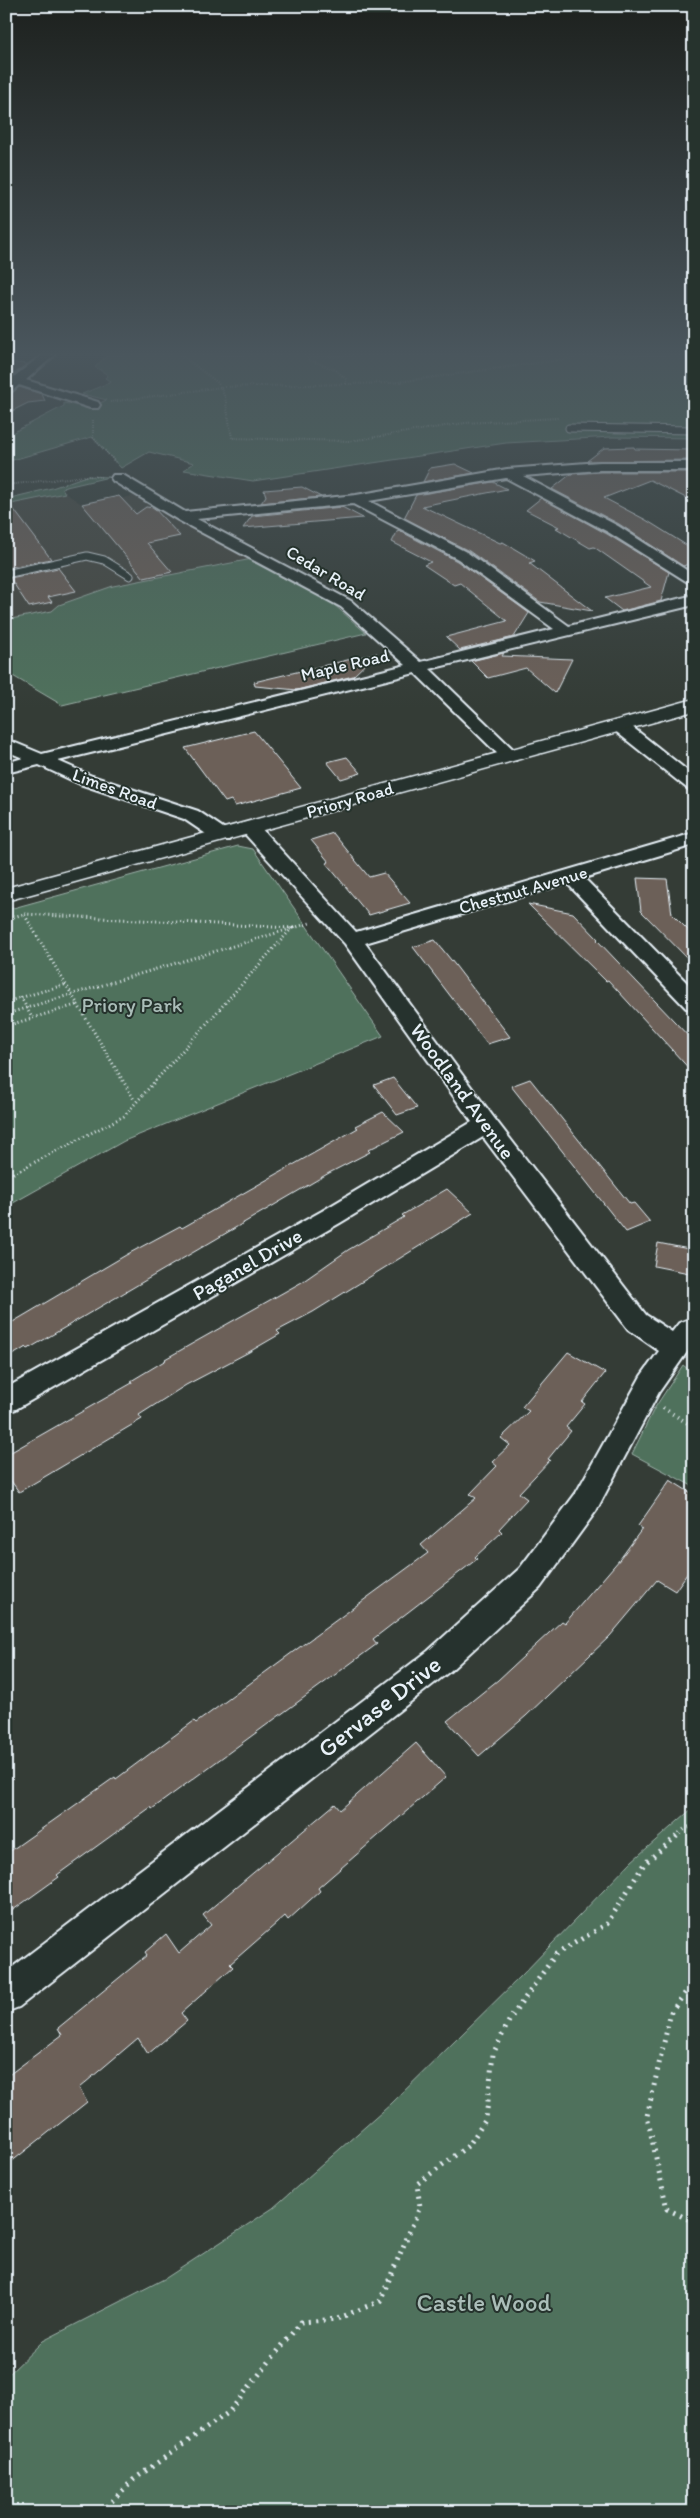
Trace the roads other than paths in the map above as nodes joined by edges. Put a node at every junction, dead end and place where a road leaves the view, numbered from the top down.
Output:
1 (507, 473) junction
2 (513, 473) edge
3 (118, 478) road end
4 (355, 499) junction
5 (183, 517) junction
6 (6, 574) edge
7 (130, 576) dead end
8 (694, 582) edge
9 (694, 600) edge
10 (566, 631) junction
11 (419, 668) junction
12 (694, 706) edge
13 (620, 726) junction
14 (6, 744) edge
15 (510, 756) junction
16 (41, 760) junction
17 (6, 768) edge
18 (694, 785) edge
19 (251, 828) junction
20 (222, 836) junction
21 (694, 839) edge
22 (572, 876) junction
23 (6, 895) edge
24 (352, 940) junction
25 (694, 1003) edge
26 (486, 1124) junction
27 (685, 1338) edge
28 (6, 1401) edge
29 (6, 1994) edge

1 - 2 street
1 - 4 street
1 - 8 street
3 - 5 street, Cedar Road
4 - 5 street
4 - 10 street
5 - 11 street, Cedar Road
6 - 7 lane
9 - 10 street, Maple Road
10 - 11 street, Maple Road
11 - 15 street, Cedar Road
11 - 16 street, Maple Road
12 - 13 main road, Priory Road
13 - 15 main road, Priory Road
13 - 18 street
14 - 16 street, Limes Road
15 - 19 main road, Priory Road
16 - 17 street, Maple Road
16 - 20 street, Limes Road
19 - 20 main road, Priory Road
19 - 24 street, Woodland Avenue
20 - 23 main road, Priory Road
21 - 22 street, Chestnut Avenue
22 - 24 street, Chestnut Avenue
22 - 25 street
24 - 26 street, Woodland Avenue
26 - 27 street, Woodland Avenue
26 - 28 street, Paganel Drive
27 - 29 street, Gervase Drive

